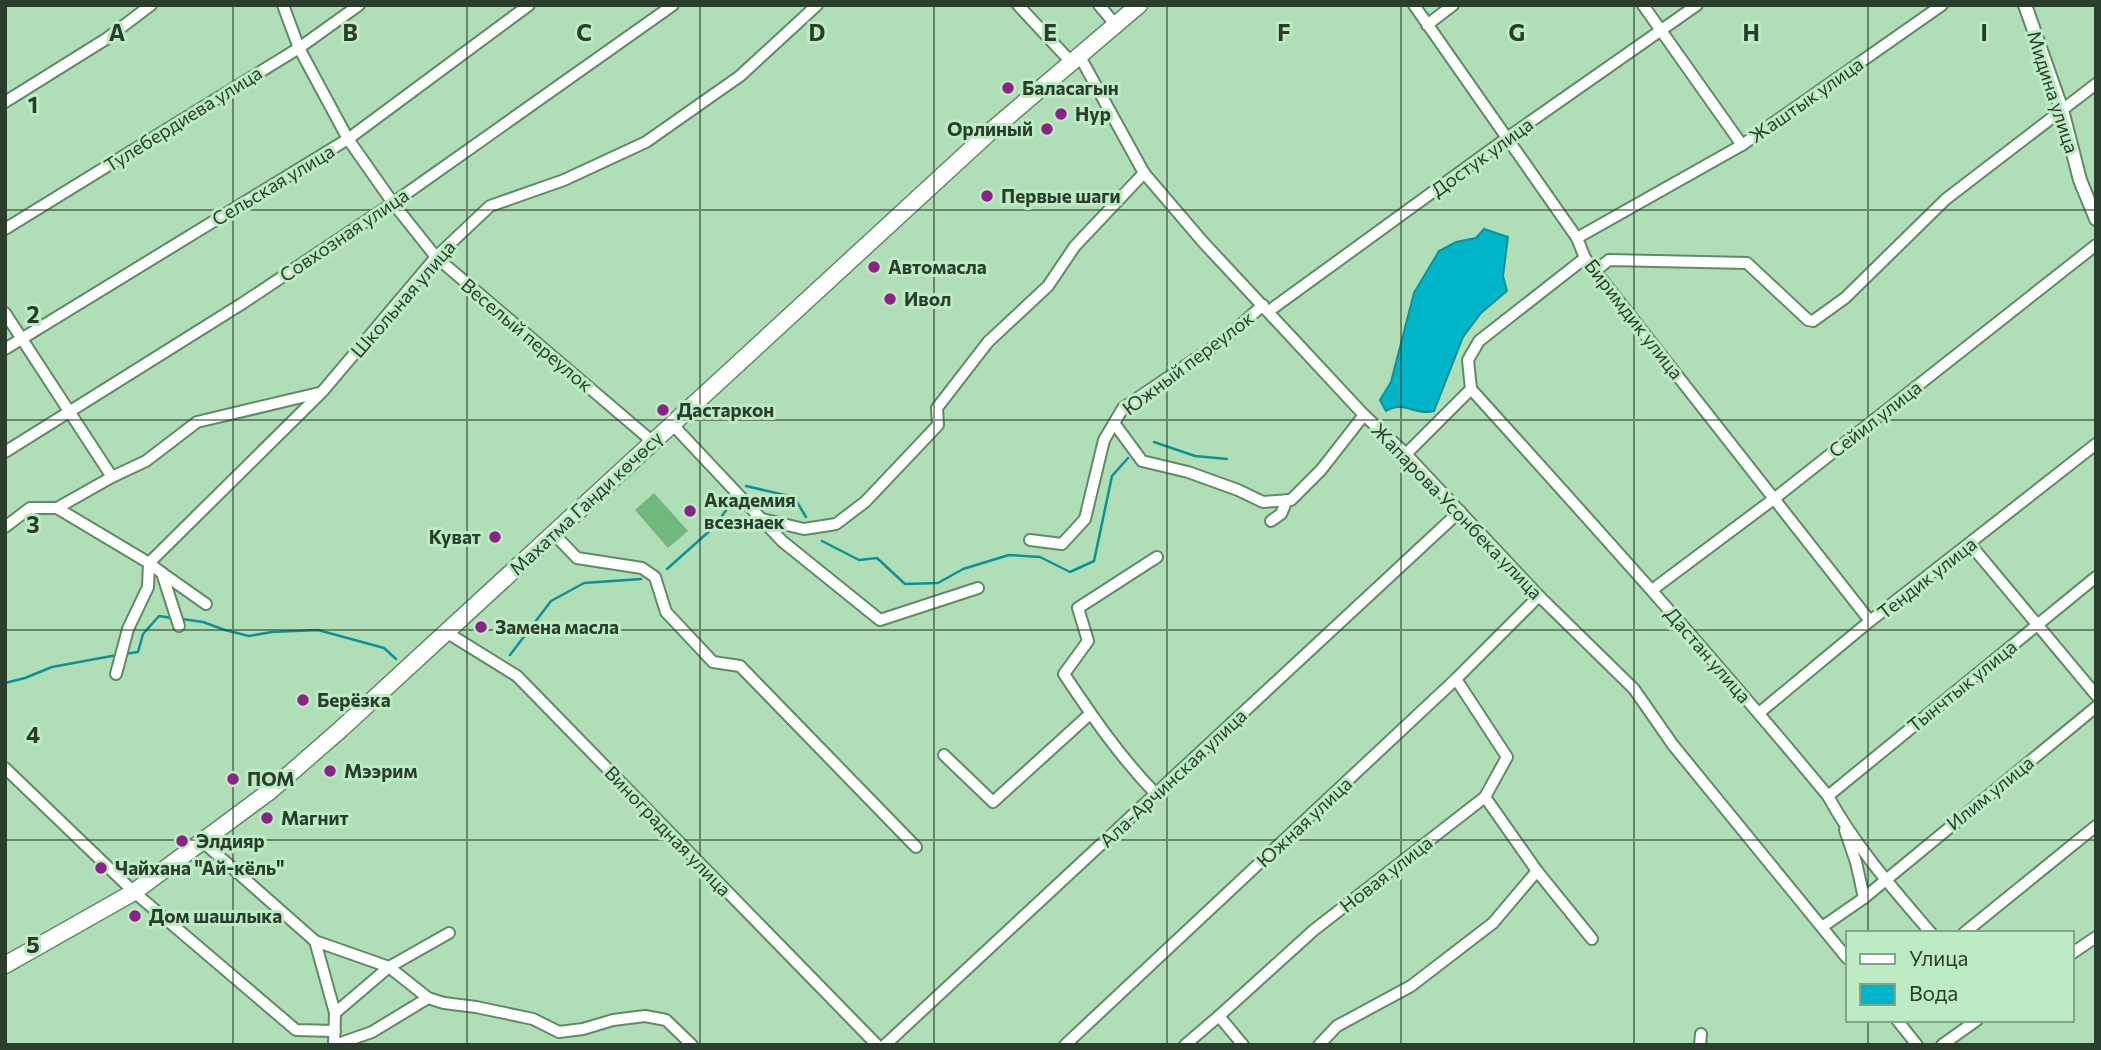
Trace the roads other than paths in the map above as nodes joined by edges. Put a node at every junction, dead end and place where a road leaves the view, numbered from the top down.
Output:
1 (151, 5) edge
2 (283, 5) edge
3 (359, 5) edge
4 (529, 5) edge
5 (673, 5) edge
6 (817, 5) edge
7 (1018, 5) edge
8 (1099, 5) edge
9 (1139, 5) edge
10 (1413, 5) edge
11 (1453, 5) edge
12 (1643, 5) edge
13 (1697, 5) edge
14 (1942, 5) edge
15 (2025, 5) edge
16 (1115, 24) junction
17 (1427, 25) junction
18 (1661, 31) junction
19 (299, 48) junction
20 (1075, 58) junction
21 (2096, 84) edge
22 (5, 103) edge
23 (2062, 110) junction
24 (1507, 138) junction
25 (348, 139) junction
26 (1742, 145) junction
27 (1144, 173) junction
28 (393, 203) junction
29 (2096, 219) edge
30 (5, 229) edge
31 (1577, 238) junction
32 (2096, 246) edge
33 (436, 257) junction
34 (1585, 258) junction
35 (1595, 271) junction
36 (1266, 308) junction
37 (5, 313) edge
38 (21, 339) junction
39 (5, 349) edge
40 (1471, 389) junction
41 (322, 392) junction
42 (69, 412) junction
43 (1364, 415) junction
44 (1114, 423) junction
45 (672, 424) junction
46 (653, 442) junction
47 (2096, 444) edge
48 (5, 452) edge
49 (1406, 454) junction
50 (112, 477) junction
51 (1775, 498) junction
52 (1287, 500) junction
53 (57, 508) junction
54 (1460, 511) junction
55 (762, 519) junction
56 (1271, 522) dead end
57 (5, 527) edge
58 (553, 533) junction
59 (1030, 540) dead end
60 (1970, 544) junction
61 (1157, 557) dead end
62 (149, 563) junction
63 (162, 573) junction
64 (2096, 577) edge
65 (978, 588) dead end
66 (1652, 590) junction
67 (1539, 596) junction
68 (206, 604) dead end
69 (1870, 621) junction
70 (2038, 624) junction
71 (179, 626) dead end
72 (446, 632) junction
73 (116, 674) dead end
74 (1456, 679) junction
75 (2096, 695) edge
76 (2096, 707) edge
77 (1759, 713) junction
78 (1090, 714) junction
79 (944, 755) dead end
80 (5, 768) edge
81 (1156, 794) junction
82 (1828, 796) junction
83 (1485, 797) junction
84 (1836, 811) junction
85 (2096, 826) edge
86 (203, 842) junction
87 (916, 847) dead end
88 (1537, 871) junction
89 (1885, 879) junction
90 (134, 892) junction
91 (1864, 898) junction
92 (1822, 928) junction
93 (1929, 931) edge
94 (1966, 931) edge
95 (449, 933) dead end
96 (2096, 937) edge
97 (1592, 939) dead end
98 (315, 941) junction
99 (2073, 953) edge
100 (1846, 957) edge
101 (5, 965) edge
102 (389, 967) junction
103 (428, 998) junction
104 (335, 1013) junction
105 (1219, 1016) junction
106 (1900, 1022) edge
107 (1974, 1022) edge
108 (335, 1031) junction
109 (335, 1045) edge
110 (692, 1045) edge
111 (877, 1045) edge
112 (884, 1045) edge
113 (1065, 1045) edge
114 (1185, 1045) edge
115 (1243, 1045) edge
116 (1319, 1045) edge
117 (1917, 1045) edge
118 (1942, 1045) edge

1 - 22 street
2 - 19 street, Веселый переулок
3 - 19 street, Тулебердиева улица
4 - 25 street, Сельская улица
5 - 28 street, Совхозная улица
6 - 33 street, Школьная улица
7 - 20 street, Жапарова Усонбека улица
8 - 16 street
9 - 16 main road, Махатма Ганди көчөсү
10 - 17 street, Биримдик улица
11 - 17 street
12 - 18 street, Жаштык улица
13 - 18 street, Достук улица
14 - 26 street, Жаштык улица
15 - 23 street, Мидина улица
16 - 20 main road, Махатма Ганди көчөсү
17 - 24 street, Биримдик улица
18 - 24 street, Достук улица
18 - 26 street, Жаштык улица
19 - 25 street, Веселый переулок
19 - 30 street, Тулебердиева улица
20 - 27 street, Жапарова Усонбека улица
20 - 45 main road, Махатма Ганди көчөсү
21 - 23 street
23 - 29 street, Мидина улица
23 - 35 street
24 - 31 street, Биримдик улица
24 - 36 street, Достук улица
25 - 28 street, Веселый переулок
25 - 38 street, Сельская улица
26 - 31 street
27 - 36 street, Жапарова Усонбека улица
27 - 55 street
28 - 33 street, Веселый переулок
28 - 42 street, Совхозная улица
31 - 34 street, Биримдик улица
32 - 51 street, Сейил улица
33 - 41 street, Школьная улица
33 - 46 street, Веселый переулок
34 - 35 street, Биримдик улица
34 - 40 street
35 - 51 street, Биримдик улица
36 - 43 street, Жапарова Усонбека улица
36 - 44 street, Южный переулок
37 - 38 street
38 - 39 street, Сельская улица
38 - 42 street
40 - 49 street
40 - 66 street, Дастан улица
41 - 50 street
41 - 62 street, Школьная улица
42 - 48 street, Совхозная улица
42 - 50 street
43 - 49 street, Жапарова Усонбека улица
43 - 52 street
44 - 52 street
44 - 59 street, Южный переулок
45 - 46 main road, Махатма Ганди көчөсү
45 - 55 street
46 - 58 main road, Махатма Ганди көчөсү
47 - 60 street, Тендик улица
49 - 54 street, Жапарова Усонбека улица
50 - 53 street
51 - 66 street, Сейил улица
51 - 69 street, Биримдик улица
52 - 56 street
53 - 57 street
53 - 62 street
54 - 67 street, Жапарова Усонбека улица
54 - 81 street, Ала-Арчинская улица
55 - 65 street
58 - 72 main road, Махатма Ганди көчөсү
58 - 87 street
60 - 69 street, Тендик улица
60 - 70 street
61 - 78 street
62 - 63 street
62 - 73 street
63 - 68 street
63 - 71 street
64 - 70 street, Тынчтык улица
66 - 77 street, Дастан улица
67 - 74 street, Южная улица
67 - 92 street, Жапарова Усонбека улица
69 - 77 street, Тендик улица
70 - 75 street
70 - 82 street, Тынчтык улица
72 - 86 main road, Махатма Ганди көчөсү
72 - 111 street, Виноградная улица
74 - 83 street, Новая улица
74 - 113 street, Южная улица
76 - 89 street, Илим улица
77 - 82 street, Дастан улица
78 - 79 street
78 - 81 street
80 - 90 street
81 - 112 street, Ала-Арчинская улица
82 - 84 street, Дастан улица
83 - 88 street
83 - 105 street, Новая улица
84 - 89 street, Дастан улица
84 - 91 street
85 - 94 street
86 - 90 main road, Махатма Ганди көчөсү
86 - 98 street
88 - 97 street
88 - 116 street
89 - 91 street, Илим улица
89 - 93 street, Дастан улица
90 - 101 main road, Махатма Ганди көчөсү
90 - 108 street
91 - 92 street, Илим улица
92 - 100 street, Жапарова Усонбека улица
95 - 102 street
96 - 99 street
98 - 102 street
98 - 104 street
102 - 103 street
102 - 104 street
103 - 109 street
103 - 110 street
104 - 108 street
105 - 114 street, Новая улица
105 - 115 street
106 - 117 street
107 - 118 street
108 - 109 street

